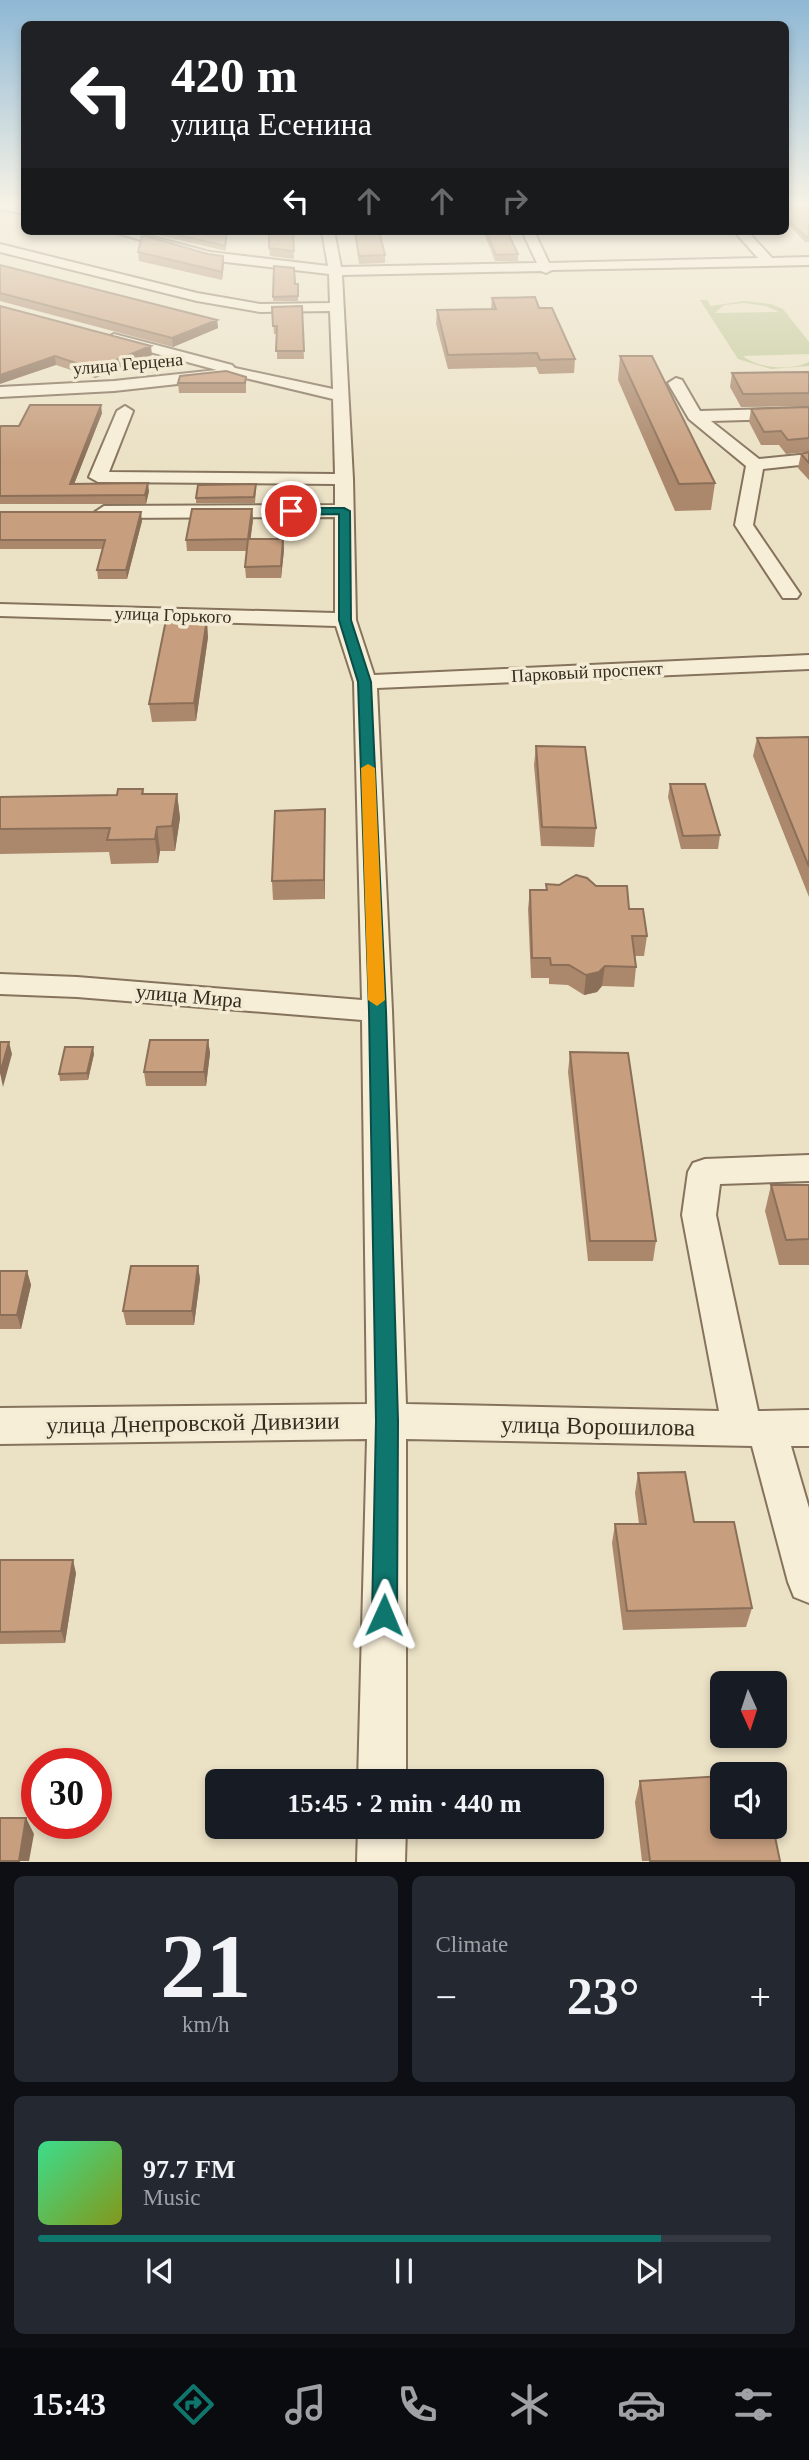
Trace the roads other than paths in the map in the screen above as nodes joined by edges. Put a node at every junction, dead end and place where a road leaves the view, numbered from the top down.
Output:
1 (160, 288) edge
2 (336, 288) edge
3 (337, 307) junction
4 (94, 332) edge
5 (241, 372) junction
6 (676, 383) dead end
7 (0, 393) edge
8 (341, 396) junction
9 (125, 411) dead end
10 (809, 413) edge
11 (695, 416) junction
12 (809, 459) edge
13 (755, 464) junction
14 (344, 479) junction
15 (344, 511) junction
16 (83, 513) edge
17 (790, 594) dead end
18 (0, 610) edge
19 (345, 620) junction
20 (809, 662) edge
21 (365, 682) junction
22 (0, 984) edge
23 (377, 1011) junction
24 (809, 1168) edge
25 (387, 1421) junction
26 (0, 1426) edge
27 (809, 1429) edge
28 (754, 1430) junction
29 (809, 1583) edge
30 (382, 1769) edge
31 (382, 1839) edge
32 (381, 1861) edge

1 - 3 street
2 - 3 street
3 - 8 street
4 - 5 street
5 - 7 street, улица Герцена
5 - 8 street, улица Герцена
6 - 11 street
8 - 14 street
9 - 14 street
10 - 11 street
11 - 13 street
12 - 13 street
13 - 17 street
14 - 15 street
15 - 16 street
15 - 19 street
18 - 19 street, улица Горького
19 - 21 street
20 - 21 street, Парковый проспект
21 - 23 street
22 - 23 street, улица Мира
23 - 25 street
24 - 28 street
25 - 26 street, улица Днепровской Дивизии
25 - 28 street, улица Ворошилова
25 - 30 street
27 - 28 street, улица Ворошилова
28 - 29 street
31 - 32 street

